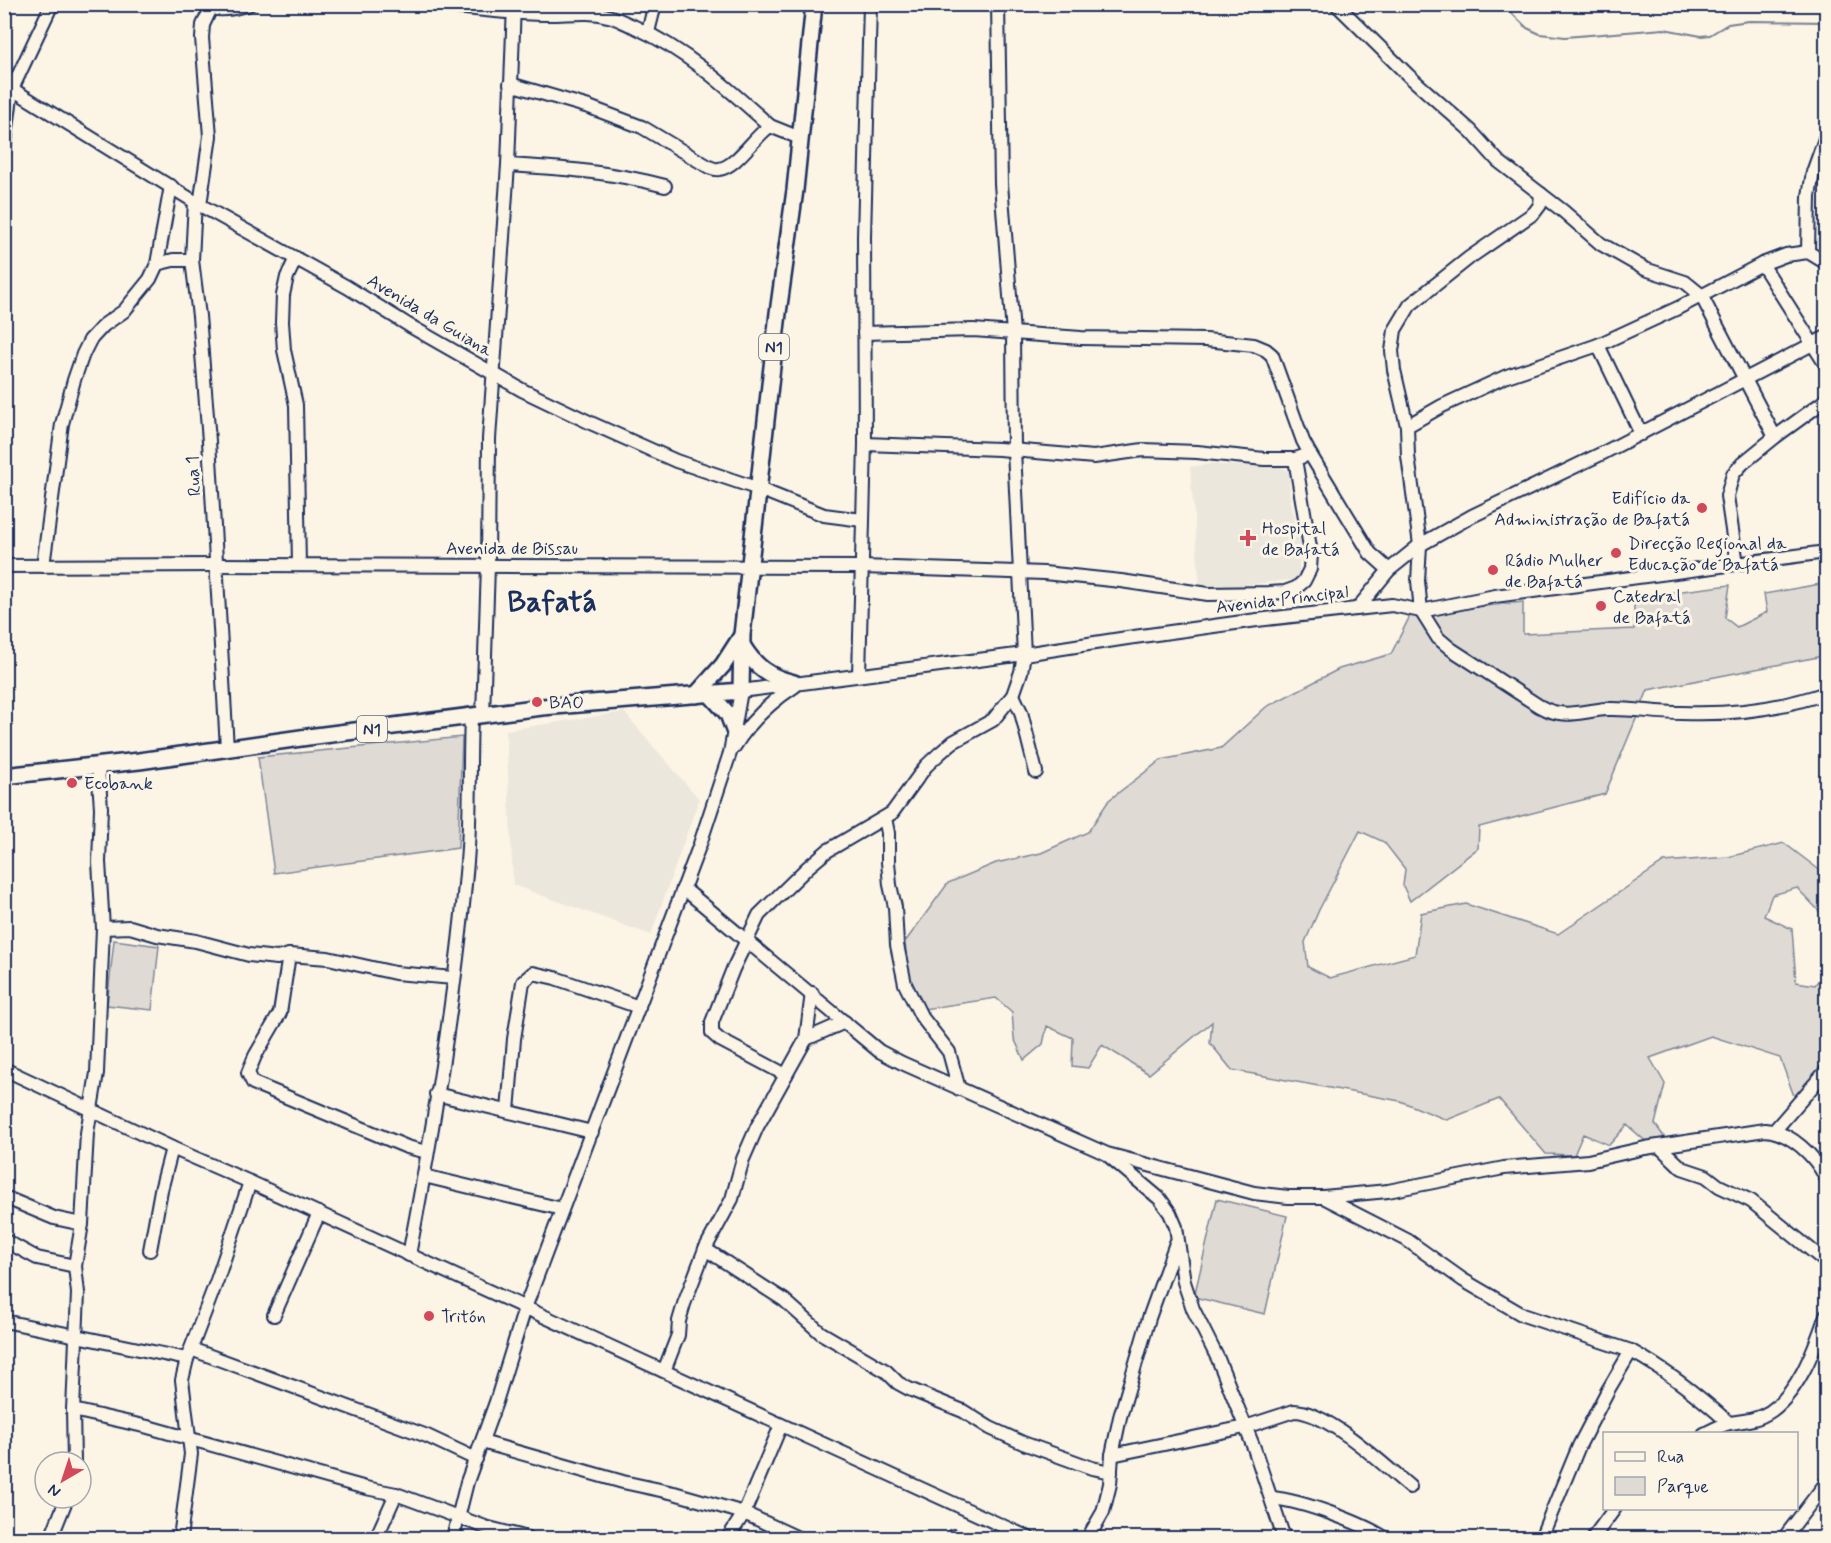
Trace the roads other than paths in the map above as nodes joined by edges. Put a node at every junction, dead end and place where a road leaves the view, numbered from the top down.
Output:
1 (52, 4) edge
2 (250, 4) edge
3 (429, 4) edge
4 (648, 4) edge
5 (814, 4) edge
6 (870, 4) edge
7 (998, 4) edge
8 (1336, 4) edge
9 (207, 6) edge
10 (514, 9) edge
11 (648, 32) junction
12 (510, 84) junction
13 (8, 87) edge
14 (770, 126) junction
15 (1827, 136) edge
16 (800, 138) junction
17 (4, 152) edge
18 (508, 165) junction
19 (171, 186) junction
20 (665, 186) dead end
21 (1541, 194) junction
22 (197, 203) junction
23 (1808, 252) junction
24 (296, 258) junction
25 (192, 260) junction
26 (1827, 263) edge
27 (157, 264) junction
28 (1762, 264) junction
29 (1701, 295) junction
30 (864, 333) junction
31 (1013, 333) junction
32 (1827, 337) edge
33 (1814, 343) junction
34 (1598, 345) junction
35 (1827, 365) edge
36 (494, 374) junction
37 (1746, 381) junction
38 (1827, 400) edge
39 (1407, 426) junction
40 (1641, 434) junction
41 (1775, 437) junction
42 (865, 444) junction
43 (1014, 450) junction
44 (1310, 454) junction
45 (1295, 459) junction
46 (759, 489) junction
47 (862, 520) junction
48 (1420, 545) junction
49 (1827, 552) edge
50 (1737, 564) junction
51 (217, 565) junction
52 (299, 565) junction
53 (4, 566) edge
54 (43, 566) junction
55 (489, 566) junction
56 (751, 566) junction
57 (862, 567) junction
58 (1389, 570) junction
59 (1020, 573) junction
60 (1357, 609) junction
61 (1421, 611) junction
62 (742, 640) junction
63 (1024, 654) junction
64 (859, 675) junction
65 (797, 683) junction
66 (741, 691) junction
67 (1827, 693) edge
68 (702, 694) junction
69 (1012, 695) junction
70 (477, 716) junction
71 (734, 730) junction
72 (227, 748) junction
73 (730, 753) junction
74 (98, 766) junction
75 (1036, 772) dead end
76 (4, 776) edge
77 (885, 818) junction
78 (683, 888) junction
79 (103, 928) junction
80 (747, 939) junction
81 (289, 956) junction
82 (454, 978) junction
83 (812, 993) junction
84 (639, 1006) junction
85 (845, 1022) junction
86 (806, 1039) junction
87 (4, 1069) edge
88 (1827, 1071) edge
89 (786, 1075) junction
90 (959, 1089) junction
91 (436, 1094) junction
92 (91, 1109) junction
93 (508, 1111) junction
94 (1774, 1131) junction
95 (592, 1132) junction
96 (1660, 1147) junction
97 (172, 1148) junction
98 (427, 1152) junction
99 (1107, 1154) junction
100 (424, 1176) junction
101 (1827, 1178) edge
102 (250, 1182) junction
103 (4, 1197) edge
104 (1323, 1197) junction
105 (562, 1209) junction
106 (319, 1213) junction
107 (82, 1224) junction
108 (1178, 1239) junction
109 (4, 1240) edge
110 (705, 1249) junction
111 (150, 1250) dead end
112 (409, 1255) junction
113 (1827, 1262) edge
114 (75, 1266) junction
115 (525, 1308) junction
116 (274, 1314) dead end
117 (1827, 1316) edge
118 (4, 1322) edge
119 (77, 1336) junction
120 (1631, 1351) junction
121 (189, 1354) junction
122 (664, 1371) junction
123 (73, 1410) junction
124 (1729, 1423) junction
125 (781, 1425) junction
126 (1245, 1427) junction
127 (1709, 1432) edge
128 (188, 1439) junction
129 (482, 1442) junction
130 (74, 1450) edge
131 (1112, 1455) junction
132 (476, 1459) junction
133 (1111, 1472) junction
134 (1827, 1483) edge
135 (1410, 1487) dead end
136 (396, 1494) junction
137 (1272, 1498) junction
138 (62, 1510) edge
139 (1614, 1510) edge
140 (744, 1513) junction
141 (457, 1518) junction
142 (1379, 1537) edge
143 (51, 1539) edge
144 (180, 1539) edge
145 (376, 1539) edge
146 (453, 1539) edge
147 (528, 1539) edge
148 (728, 1539) edge
149 (798, 1539) edge
150 (1029, 1539) edge
151 (1088, 1539) edge
152 (1284, 1539) edge
153 (1541, 1539) edge
154 (1593, 1539) edge
155 (1784, 1539) edge

1 - 13 street
2 - 9 street
3 - 10 street
4 - 11 street
5 - 16 main road, N1
6 - 30 street
7 - 31 street
8 - 21 street
9 - 22 street, Rua 1
10 - 11 street
10 - 12 street
11 - 14 street
12 - 14 street
12 - 18 street
13 - 17 street
13 - 19 street, Avenida da Guiana
14 - 16 street
15 - 23 street
16 - 46 main road, N1
18 - 20 street
18 - 36 street
19 - 22 street, Avenida da Guiana
19 - 27 street
21 - 29 street
21 - 39 street
22 - 24 street, Avenida da Guiana
22 - 25 street, Rua 1
23 - 26 street
23 - 28 street
24 - 36 street, Avenida da Guiana
24 - 52 street
25 - 27 street
25 - 51 street, Rua 1
27 - 54 street
28 - 29 street
28 - 33 street
29 - 34 street
29 - 37 street
30 - 31 street
30 - 42 street
31 - 43 street
31 - 44 street
32 - 33 street
33 - 35 street
33 - 37 street
34 - 39 street
34 - 40 street
36 - 46 street, Avenida da Guiana
36 - 55 street
37 - 40 street
37 - 41 street
38 - 41 street
39 - 48 street
40 - 48 street
41 - 50 street
42 - 43 street
42 - 47 street
43 - 45 street
43 - 59 street
44 - 45 street
44 - 58 street
45 - 59 street, Avenida de Bissau
46 - 47 street, Avenida da Guiana
46 - 56 main road, N1
47 - 57 street
48 - 58 street
48 - 61 street
49 - 50 street, Avenida Principal
50 - 61 street, Avenida Principal
51 - 52 street, Avenida de Bissau
51 - 54 street, Avenida de Bissau
51 - 72 street, Rua 1
52 - 55 street, Avenida de Bissau
53 - 54 street, Avenida de Bissau
55 - 56 street, Avenida de Bissau
55 - 70 street
56 - 57 street, Avenida de Bissau
56 - 62 main road, N1
57 - 59 street, Avenida de Bissau
57 - 64 street
58 - 60 street
59 - 63 street
60 - 61 street, Avenida Principal
60 - 63 street, Avenida Principal
61 - 67 street
62 - 65 main road
62 - 66 main road, N1
62 - 68 main road
63 - 64 street, Avenida Principal
63 - 69 street
64 - 65 street, Avenida Principal
65 - 66 street, Avenida Principal
65 - 73 street
66 - 68 main road, N1
66 - 71 street
68 - 70 main road, N1
68 - 71 main road
69 - 75 street
69 - 77 street
70 - 72 main road, N1
70 - 82 street
71 - 73 street
72 - 74 main road, N1
73 - 78 street
74 - 76 main road, N1
74 - 79 street
77 - 80 street
77 - 90 street
78 - 80 street
78 - 84 street
79 - 81 street
79 - 92 street
80 - 83 street
80 - 89 street
81 - 82 street
81 - 98 street
82 - 91 street
83 - 85 street
83 - 86 street
84 - 93 street
84 - 95 street
85 - 86 street
85 - 90 street
86 - 89 street
87 - 92 street
88 - 94 street
89 - 110 street
90 - 99 street
91 - 93 street
91 - 98 street
92 - 97 street
92 - 107 street
93 - 95 street
94 - 96 street
94 - 101 street
95 - 105 street
96 - 104 street
96 - 113 street
97 - 102 street
97 - 111 street
98 - 100 street
99 - 104 street
99 - 108 street
100 - 105 street
100 - 112 street
102 - 106 street
102 - 121 street
103 - 107 street
104 - 120 street
105 - 115 street
106 - 112 street
106 - 116 street
107 - 114 street
108 - 126 street
108 - 131 street
109 - 114 street
110 - 122 street
110 - 133 street
112 - 115 street
114 - 119 street
115 - 122 street
115 - 129 street
117 - 124 street
118 - 119 street
119 - 121 street
119 - 123 street
120 - 124 street
120 - 153 street
121 - 128 street
121 - 132 street
122 - 125 street
123 - 128 street
123 - 130 street
124 - 127 street
125 - 140 street
125 - 150 street
126 - 131 street
126 - 135 street
126 - 137 street
128 - 136 street
128 - 144 street
129 - 132 street
129 - 140 street
131 - 133 street
132 - 141 street
133 - 151 street
134 - 155 street
136 - 141 street
136 - 145 street
137 - 142 street
137 - 152 street
138 - 143 street
139 - 154 street
140 - 148 street
140 - 149 street
141 - 146 street
141 - 147 street

